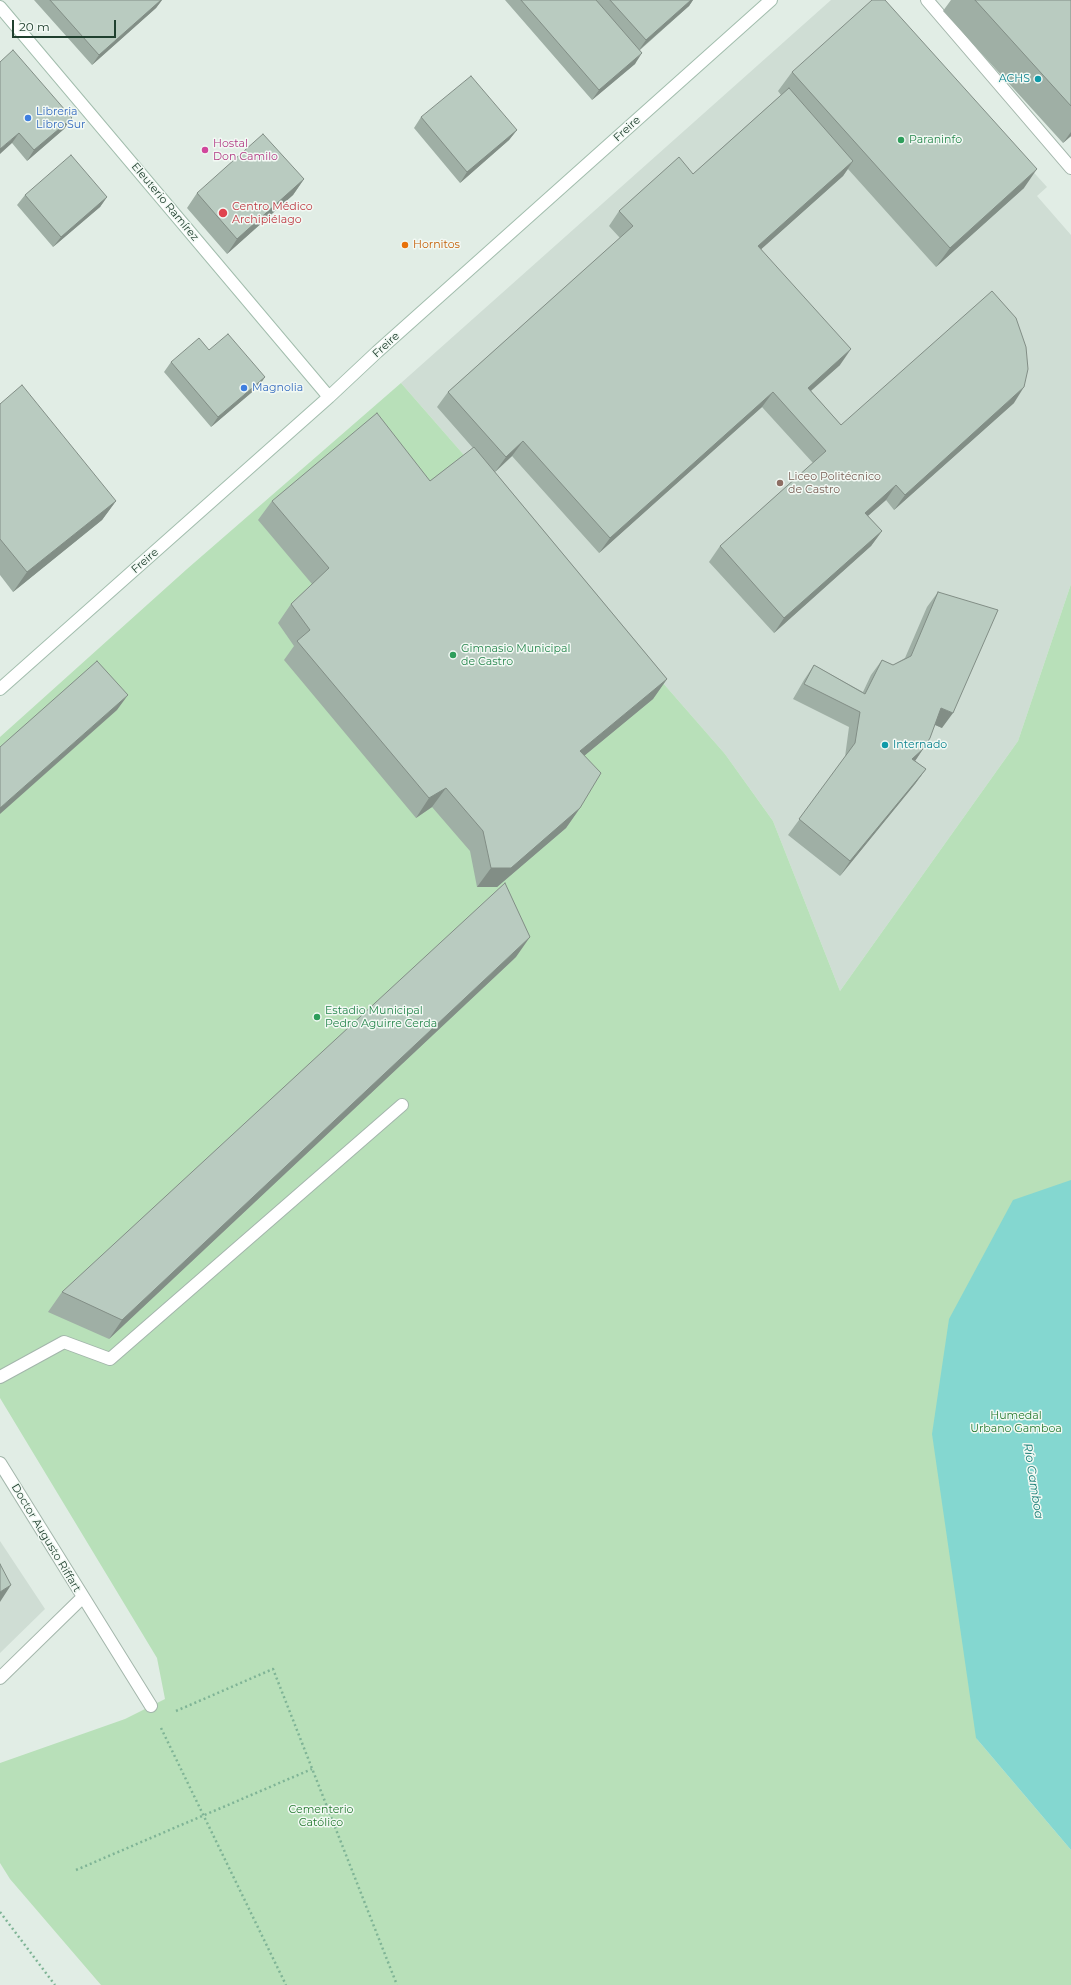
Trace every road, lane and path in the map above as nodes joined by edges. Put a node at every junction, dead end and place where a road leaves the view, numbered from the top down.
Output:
1 (771, 0) edge
2 (927, 0) edge
3 (0, 7) edge
4 (1071, 168) edge
5 (329, 397) junction
6 (0, 689) edge
7 (402, 1105) dead end
8 (0, 1377) edge
9 (0, 1463) edge
10 (83, 1597) junction
11 (0, 1678) edge
12 (150, 1706) joint
13 (157, 1719) junction
14 (312, 1769) junction
15 (204, 1815) junction
16 (76, 1870) dead end
17 (0, 1912) edge
18 (55, 1985) edge
19 (286, 1985) edge
20 (396, 1985) edge

1 - 5 street, Freire
2 - 4 street
3 - 5 street, Eleuterio Ramírez
5 - 6 street, Freire
7 - 8 street
9 - 10 street, Doctor Augusto Riffart
10 - 11 street, Doctor Augusto Riffart
10 - 12 street
12 - 13 path
13 - 14 path
13 - 15 path
14 - 15 path
14 - 20 path
15 - 16 path
15 - 19 path
17 - 18 path

